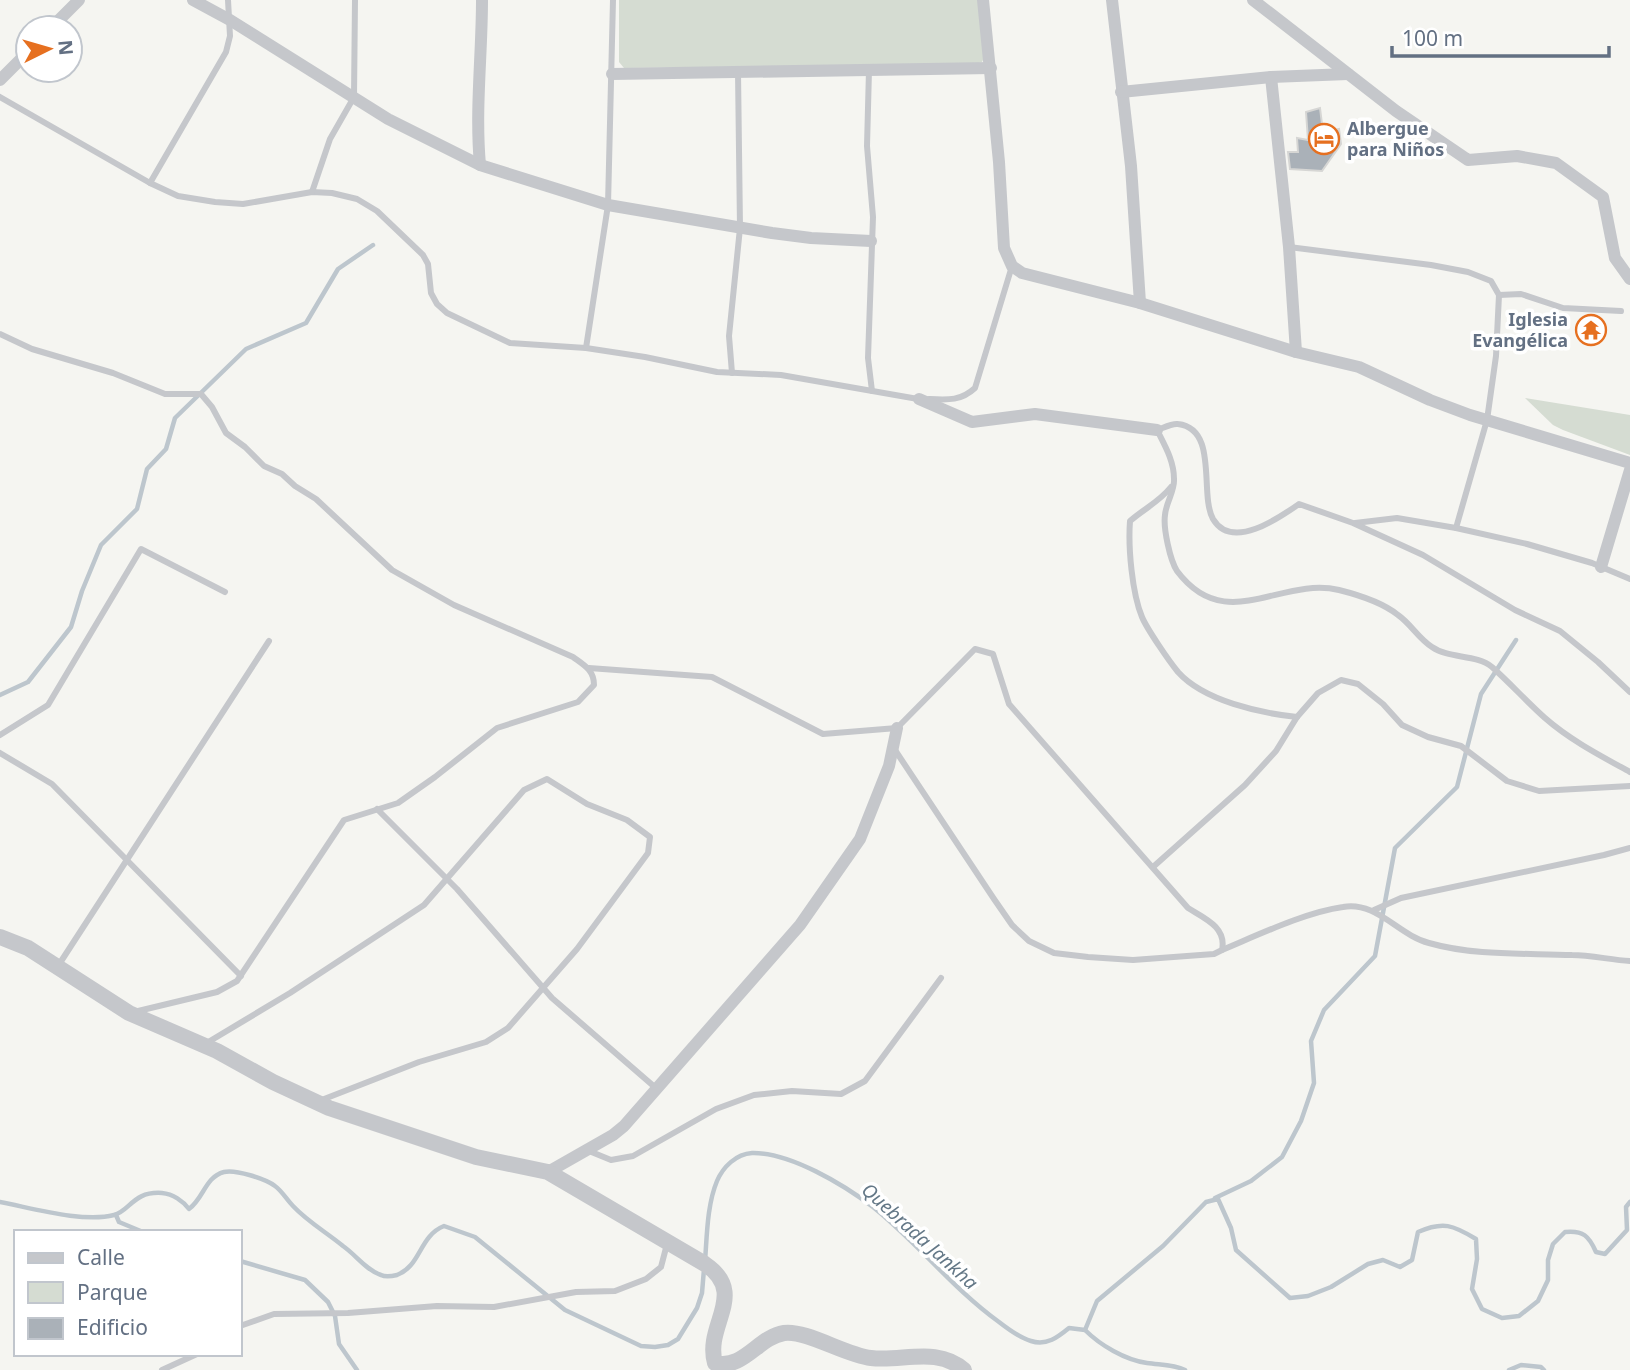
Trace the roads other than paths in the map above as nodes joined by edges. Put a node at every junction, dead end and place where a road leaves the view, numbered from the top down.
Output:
1 (79, 0) edge
2 (193, 0) edge
3 (228, 0) edge
4 (355, 0) edge
5 (482, 0) edge
6 (613, 0) edge
7 (983, 0) edge
8 (1112, 0) edge
9 (1253, 0) edge
10 (65, 14) edge
11 (230, 20) junction
12 (14, 66) edge
13 (991, 68) junction
14 (869, 70) junction
15 (738, 72) junction
16 (612, 74) junction
17 (1348, 74) junction
18 (1271, 77) junction
19 (0, 80) edge
20 (1121, 92) junction
21 (0, 97) edge
22 (354, 97) junction
23 (480, 165) junction
24 (150, 183) junction
25 (313, 192) junction
26 (608, 205) junction
27 (740, 228) junction
28 (871, 241) junction
29 (1289, 247) junction
30 (1013, 266) junction
31 (1630, 279) edge
32 (1499, 295) junction
33 (1140, 303) junction
34 (1621, 310) dead end
35 (0, 334) edge
36 (586, 348) junction
37 (1296, 352) junction
38 (732, 373) junction
39 (872, 391) junction
40 (919, 399) junction
41 (1488, 420) junction
42 (1157, 430) junction
43 (1630, 463) edge
44 (1630, 470) edge
45 (1175, 482) junction
46 (1353, 523) junction
47 (1456, 528) junction
48 (1601, 567) junction
49 (1630, 579) edge
50 (225, 592) dead end
51 (269, 641) dead end
52 (589, 668) junction
53 (1630, 692) edge
54 (1297, 717) junction
55 (897, 728) junction
56 (0, 735) edge
57 (894, 748) junction
58 (0, 753) edge
59 (1630, 772) edge
60 (1630, 786) edge
61 (377, 809) junction
62 (1630, 848) edge
63 (127, 860) junction
64 (1153, 867) junction
65 (447, 879) junction
66 (1374, 910) junction
67 (0, 937) edge
68 (1222, 950) junction
69 (1630, 961) edge
70 (57, 967) junction
71 (241, 976) junction
72 (941, 978) dead end
73 (543, 988) junction
74 (129, 1013) junction
75 (203, 1045) junction
76 (657, 1089) junction
77 (316, 1102) junction
78 (586, 1150) junction
79 (548, 1172) junction
80 (667, 1242) junction
81 (242, 1325) edge
82 (193, 1356) edge
83 (162, 1370) edge
84 (964, 1370) edge

1 - 10 street
2 - 11 street
3 - 11 lane
4 - 22 lane
5 - 23 street
6 - 16 lane
7 - 13 street
8 - 20 street
9 - 17 street
11 - 22 street
11 - 24 lane
12 - 19 street
13 - 14 street
13 - 30 street
14 - 15 street
14 - 28 lane
15 - 16 street
15 - 27 lane
16 - 26 lane
17 - 18 street
17 - 31 street
18 - 20 street
18 - 29 street
20 - 33 street
21 - 24 lane
22 - 23 street
22 - 25 lane
23 - 26 street
24 - 25 lane
25 - 36 lane
26 - 27 street
26 - 36 lane
27 - 28 street
27 - 38 lane
28 - 39 lane
29 - 32 lane
29 - 37 street
30 - 33 street
30 - 40 lane
32 - 34 lane
32 - 41 lane
33 - 37 street
35 - 52 lane
36 - 38 lane
37 - 41 street
38 - 39 lane
39 - 40 lane
40 - 42 street
41 - 43 street
41 - 47 lane
42 - 45 lane
42 - 46 lane
44 - 48 street
45 - 54 lane
45 - 59 lane
46 - 47 lane
46 - 53 lane
47 - 48 lane
48 - 49 lane
50 - 56 lane
51 - 63 lane
52 - 55 lane
52 - 61 lane
54 - 60 lane
54 - 64 lane
55 - 57 street
55 - 64 lane
57 - 68 lane
57 - 76 street
58 - 63 lane
61 - 65 lane
61 - 71 lane
62 - 66 lane
63 - 70 lane
63 - 71 lane
64 - 68 lane
65 - 73 lane
65 - 73 lane
65 - 75 lane
66 - 68 lane
66 - 69 lane
67 - 70 street
70 - 74 street
71 - 74 lane
72 - 78 lane
73 - 76 lane
73 - 77 lane
74 - 75 street
75 - 77 street
76 - 78 street
77 - 79 street
78 - 79 street
79 - 80 street
80 - 81 lane
80 - 84 street
82 - 83 lane

